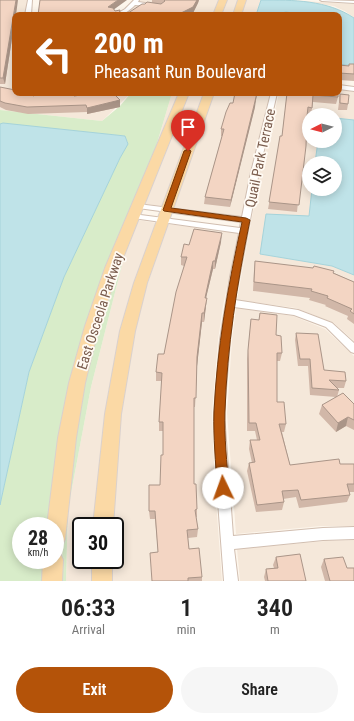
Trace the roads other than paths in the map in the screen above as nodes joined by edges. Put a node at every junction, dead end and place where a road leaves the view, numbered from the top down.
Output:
1 (30, 0) edge
2 (223, 0) edge
3 (242, 0) edge
4 (322, 0) edge
5 (135, 1) edge
6 (354, 2) edge
7 (161, 6) edge
8 (28, 12) edge
9 (123, 12) edge
10 (218, 12) edge
11 (238, 12) edge
12 (342, 87) edge
13 (354, 89) edge
14 (183, 96) edge
15 (208, 96) edge
16 (273, 96) edge
17 (136, 211) junction
18 (165, 215) junction
19 (246, 220) junction
20 (244, 231) junction
21 (230, 303) junction
22 (354, 349) edge
23 (58, 517) edge
24 (104, 517) edge
25 (354, 533) edge
26 (228, 543) junction
27 (53, 569) edge
28 (102, 569) edge
29 (52, 581) edge
30 (102, 581) edge
31 (231, 581) edge

1 - 8 street
2 - 10 main road
3 - 11 main road
4 - 6 street
5 - 7 street
5 - 9 street
12 - 13 street
14 - 17 main road, East Osceola Parkway
15 - 18 main road
16 - 19 street, Quail Park Terrace
17 - 18 street
17 - 18 street
17 - 23 main road, East Osceola Parkway
18 - 19 street
18 - 20 street
18 - 24 main road
19 - 20 street, Quail Park Terrace
20 - 21 street, Quail Park Terrace
21 - 22 street
21 - 26 street, Quail Park Terrace
25 - 26 street
26 - 31 street, Quail Park Terrace
27 - 29 main road
28 - 30 main road

